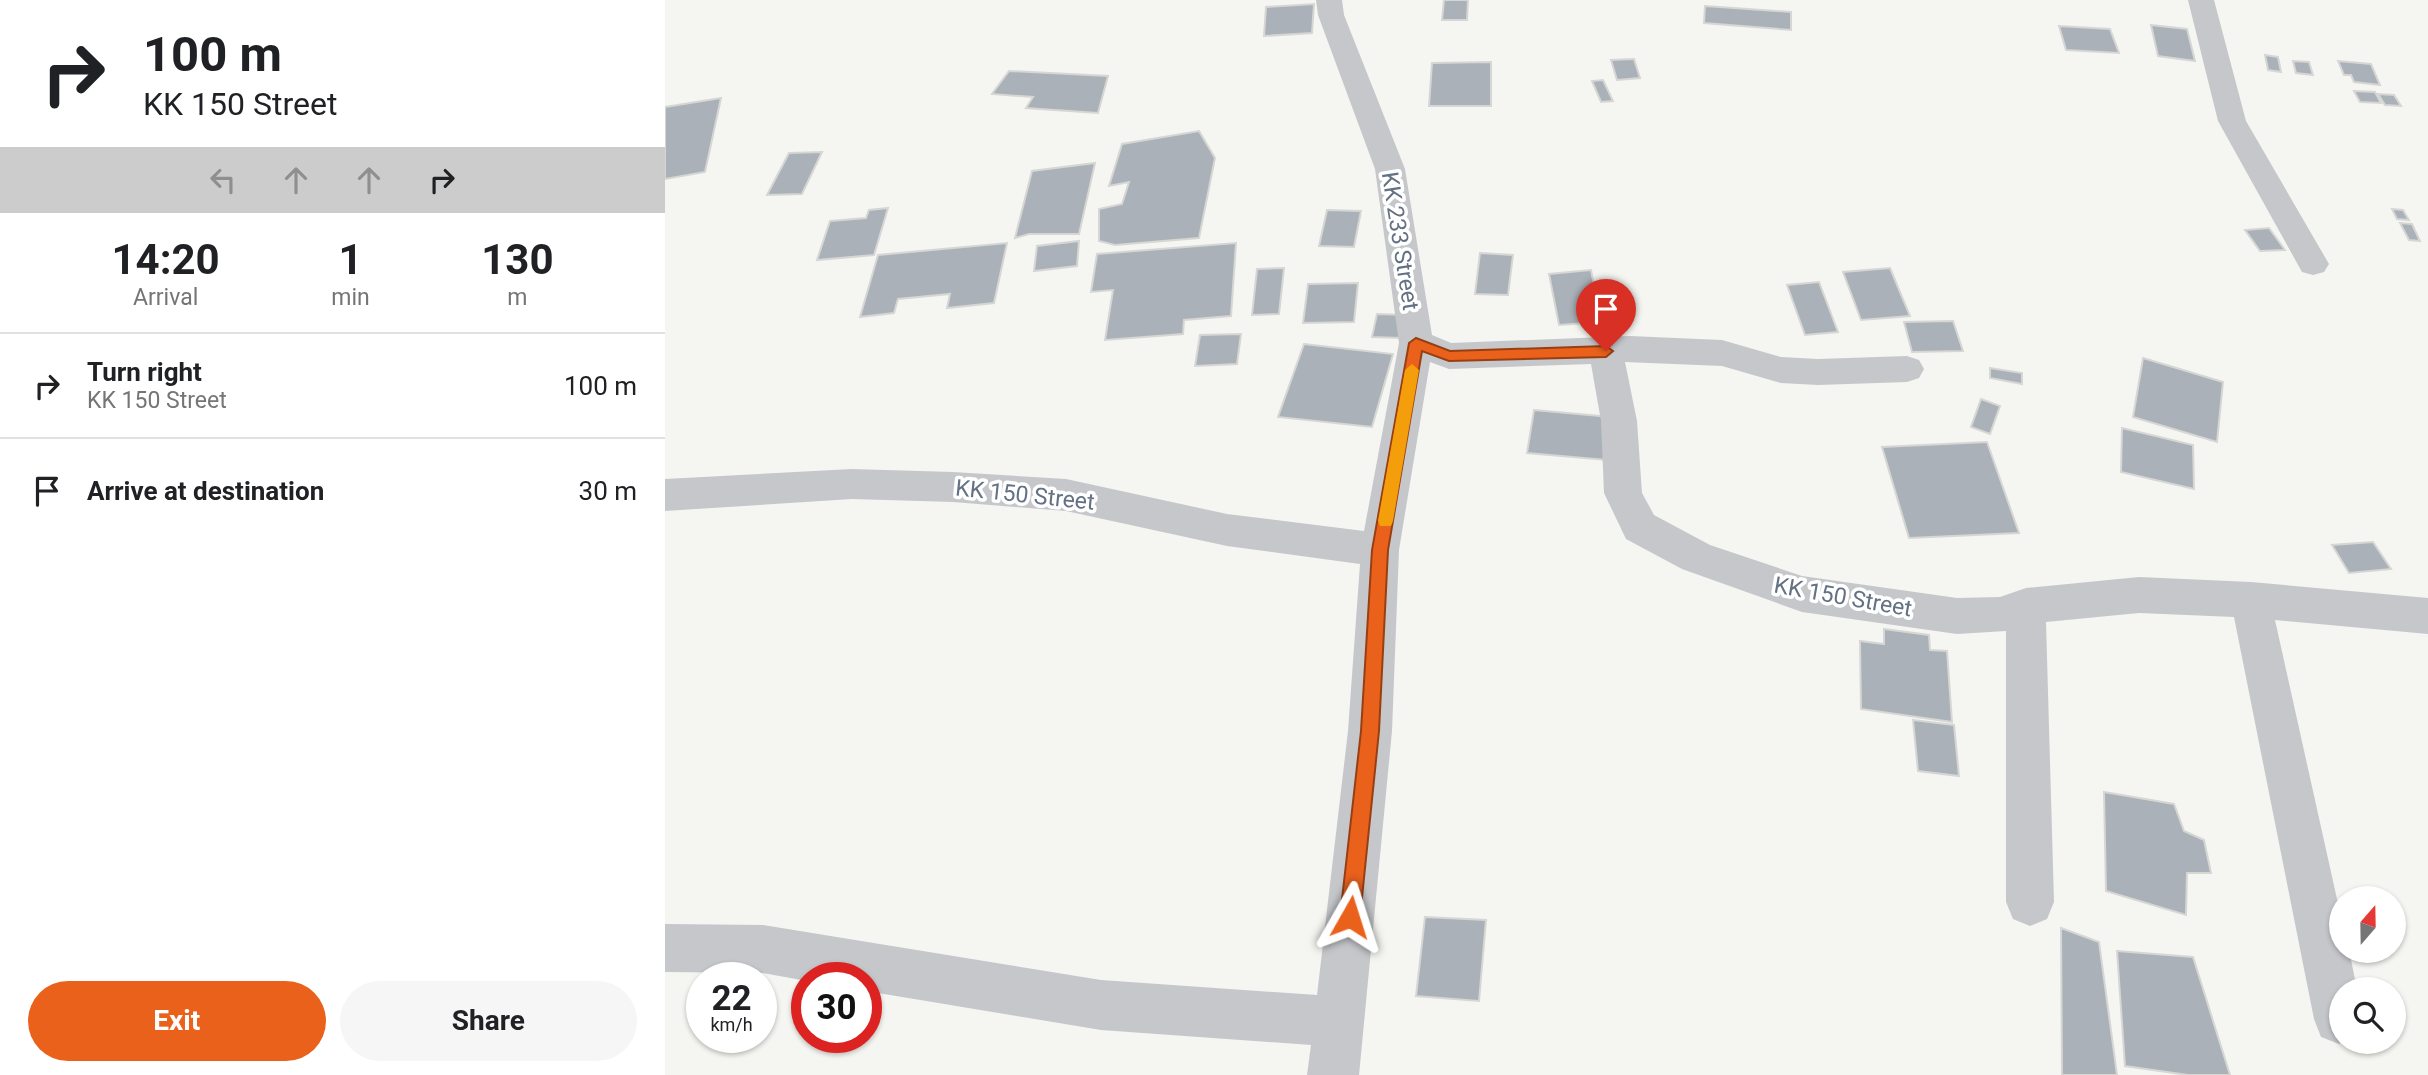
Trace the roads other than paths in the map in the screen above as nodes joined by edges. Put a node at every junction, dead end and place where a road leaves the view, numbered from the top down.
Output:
1 (1329, 0) edge
2 (2201, 0) edge
3 (2313, 264) dead end
4 (1416, 343) junction
5 (1606, 351) junction
6 (1907, 369) dead end
7 (665, 495) edge
8 (1380, 550) junction
9 (2252, 600) junction
10 (2026, 606) junction
11 (2428, 615) edge
12 (2029, 902) dead end
13 (665, 948) edge
14 (2330, 977) edge
15 (1339, 1023) junction
16 (1333, 1075) edge

1 - 4 street, KK 233 Street
2 - 3 street
4 - 5 street
4 - 8 street, KK 233 Street
5 - 6 street
5 - 10 street, KK 150 Street
7 - 8 street, KK 150 Street
8 - 15 street, KK 233 Street
9 - 10 street, KK 150 Street
9 - 11 street, KK 150 Street
9 - 14 street
10 - 12 street
13 - 15 street
15 - 16 street, KK 233 Street

